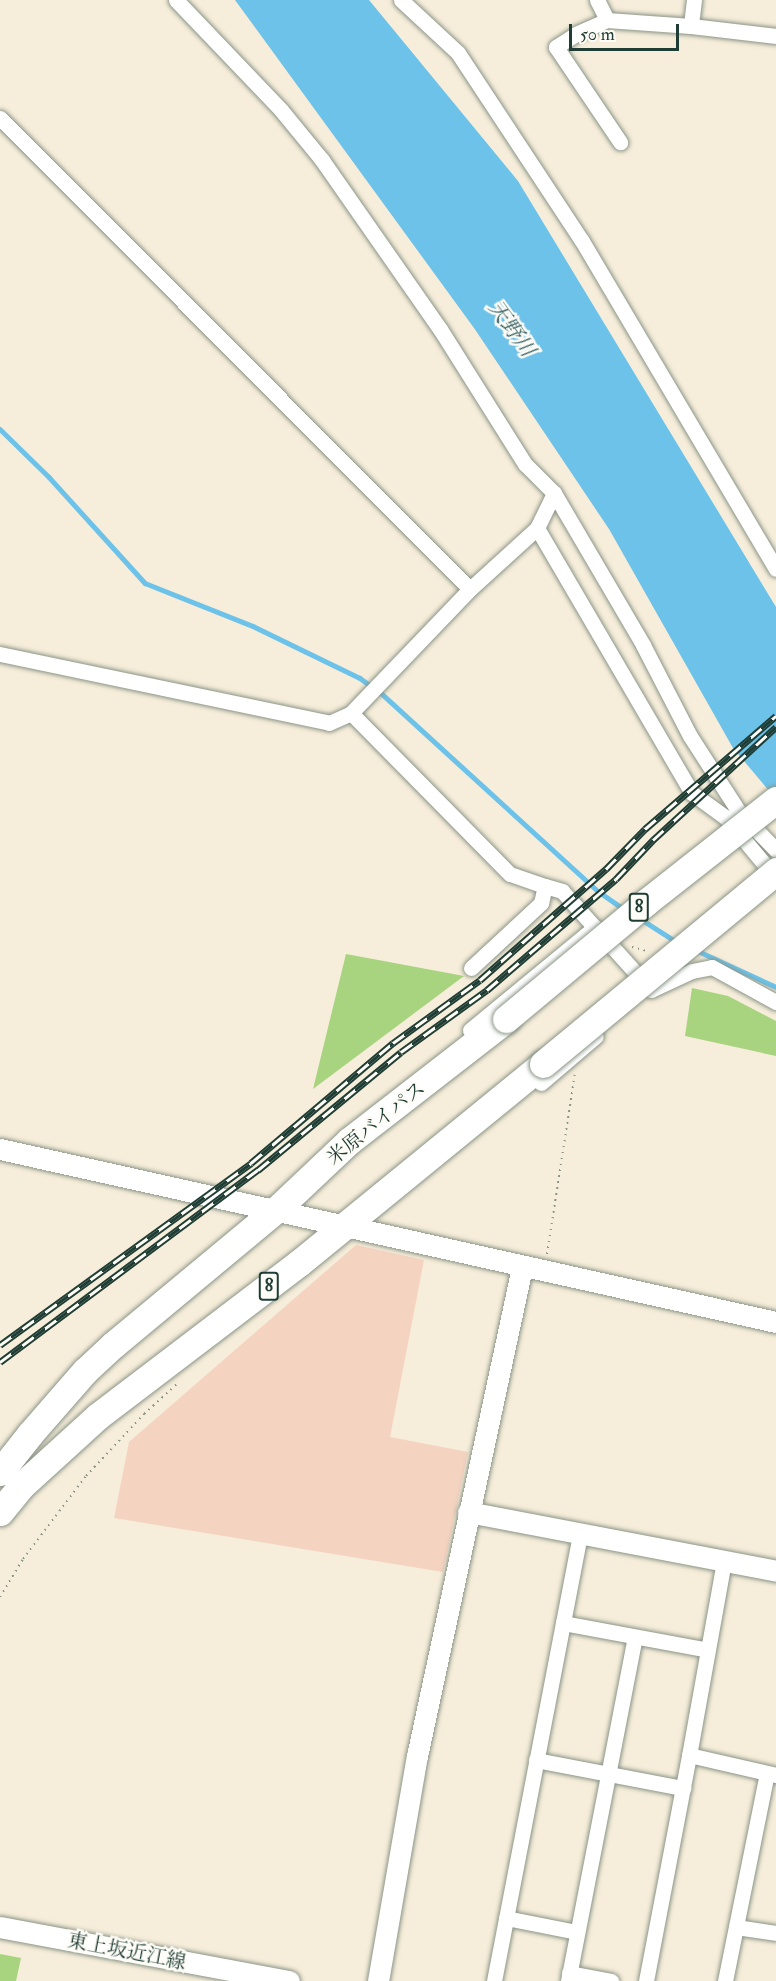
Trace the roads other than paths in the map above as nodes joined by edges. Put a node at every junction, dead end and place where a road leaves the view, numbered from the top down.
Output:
1 (176, 0) edge
2 (401, 0) edge
3 (597, 0) edge
4 (694, 0) edge
5 (607, 20) junction
6 (691, 26) junction
7 (776, 36) edge
8 (0, 118) edge
9 (620, 142) dead end
10 (554, 493) junction
11 (537, 528) junction
12 (776, 569) edge
13 (470, 589) junction
14 (0, 654) edge
15 (351, 713) junction
16 (776, 800) edge
17 (776, 850) edge
18 (776, 871) edge
19 (776, 878) edge
20 (545, 886) junction
21 (595, 927) junction
22 (471, 968) dead end
23 (651, 990) junction
24 (776, 1002) edge
25 (349, 1141) junction
26 (0, 1149) edge
27 (406, 1175) junction
28 (278, 1209) junction
29 (347, 1225) junction
30 (522, 1267) junction
31 (776, 1322) edge
32 (0, 1472) edge
33 (0, 1512) edge
34 (468, 1512) junction
35 (580, 1533) junction
36 (724, 1561) junction
37 (776, 1570) edge
38 (563, 1623) junction
39 (635, 1637) junction
40 (708, 1650) junction
41 (689, 1755) junction
42 (537, 1760) junction
43 (608, 1774) junction
44 (772, 1774) edge
45 (683, 1788) junction
46 (506, 1918) junction
47 (0, 1927) edge
48 (736, 1927) junction
49 (577, 1932) junction
50 (776, 1934) edge
51 (568, 1977) edge
52 (289, 1981) edge
53 (378, 1981) edge
54 (494, 1981) edge
55 (611, 1981) edge
56 (646, 1981) edge
57 (726, 1981) edge

1 - 10 street
2 - 12 street
3 - 5 street
4 - 6 street
5 - 6 street
5 - 9 street
6 - 7 street
8 - 13 street
10 - 11 street
10 - 17 street
11 - 13 street
11 - 19 street
13 - 15 street
14 - 15 street
15 - 20 street
16 - 25 highway, 米原バイパス / 8, bridge
18 - 27 highway, 8, bridge
20 - 21 street
20 - 22 street
21 - 23 street
21 - 25 street
23 - 24 street
23 - 27 street
25 - 28 highway, 米原バイパス / 8
26 - 28 street
27 - 29 highway, 8
28 - 29 street
28 - 32 highway, 米原バイパス / 8
29 - 30 street
29 - 33 highway, 8
30 - 31 street
30 - 34 street
34 - 35 street
34 - 53 street
35 - 36 street
35 - 38 street
36 - 37 street
36 - 40 street
38 - 39 street
38 - 42 street
39 - 40 street
39 - 43 street
40 - 41 street
41 - 44 street
41 - 45 street
42 - 43 street
42 - 46 street
43 - 45 street
43 - 49 street
44 - 48 street
45 - 56 street
46 - 49 street
46 - 54 street
47 - 52 street, 東上坂近江線
48 - 50 street
48 - 57 street
49 - 51 street
51 - 55 street

